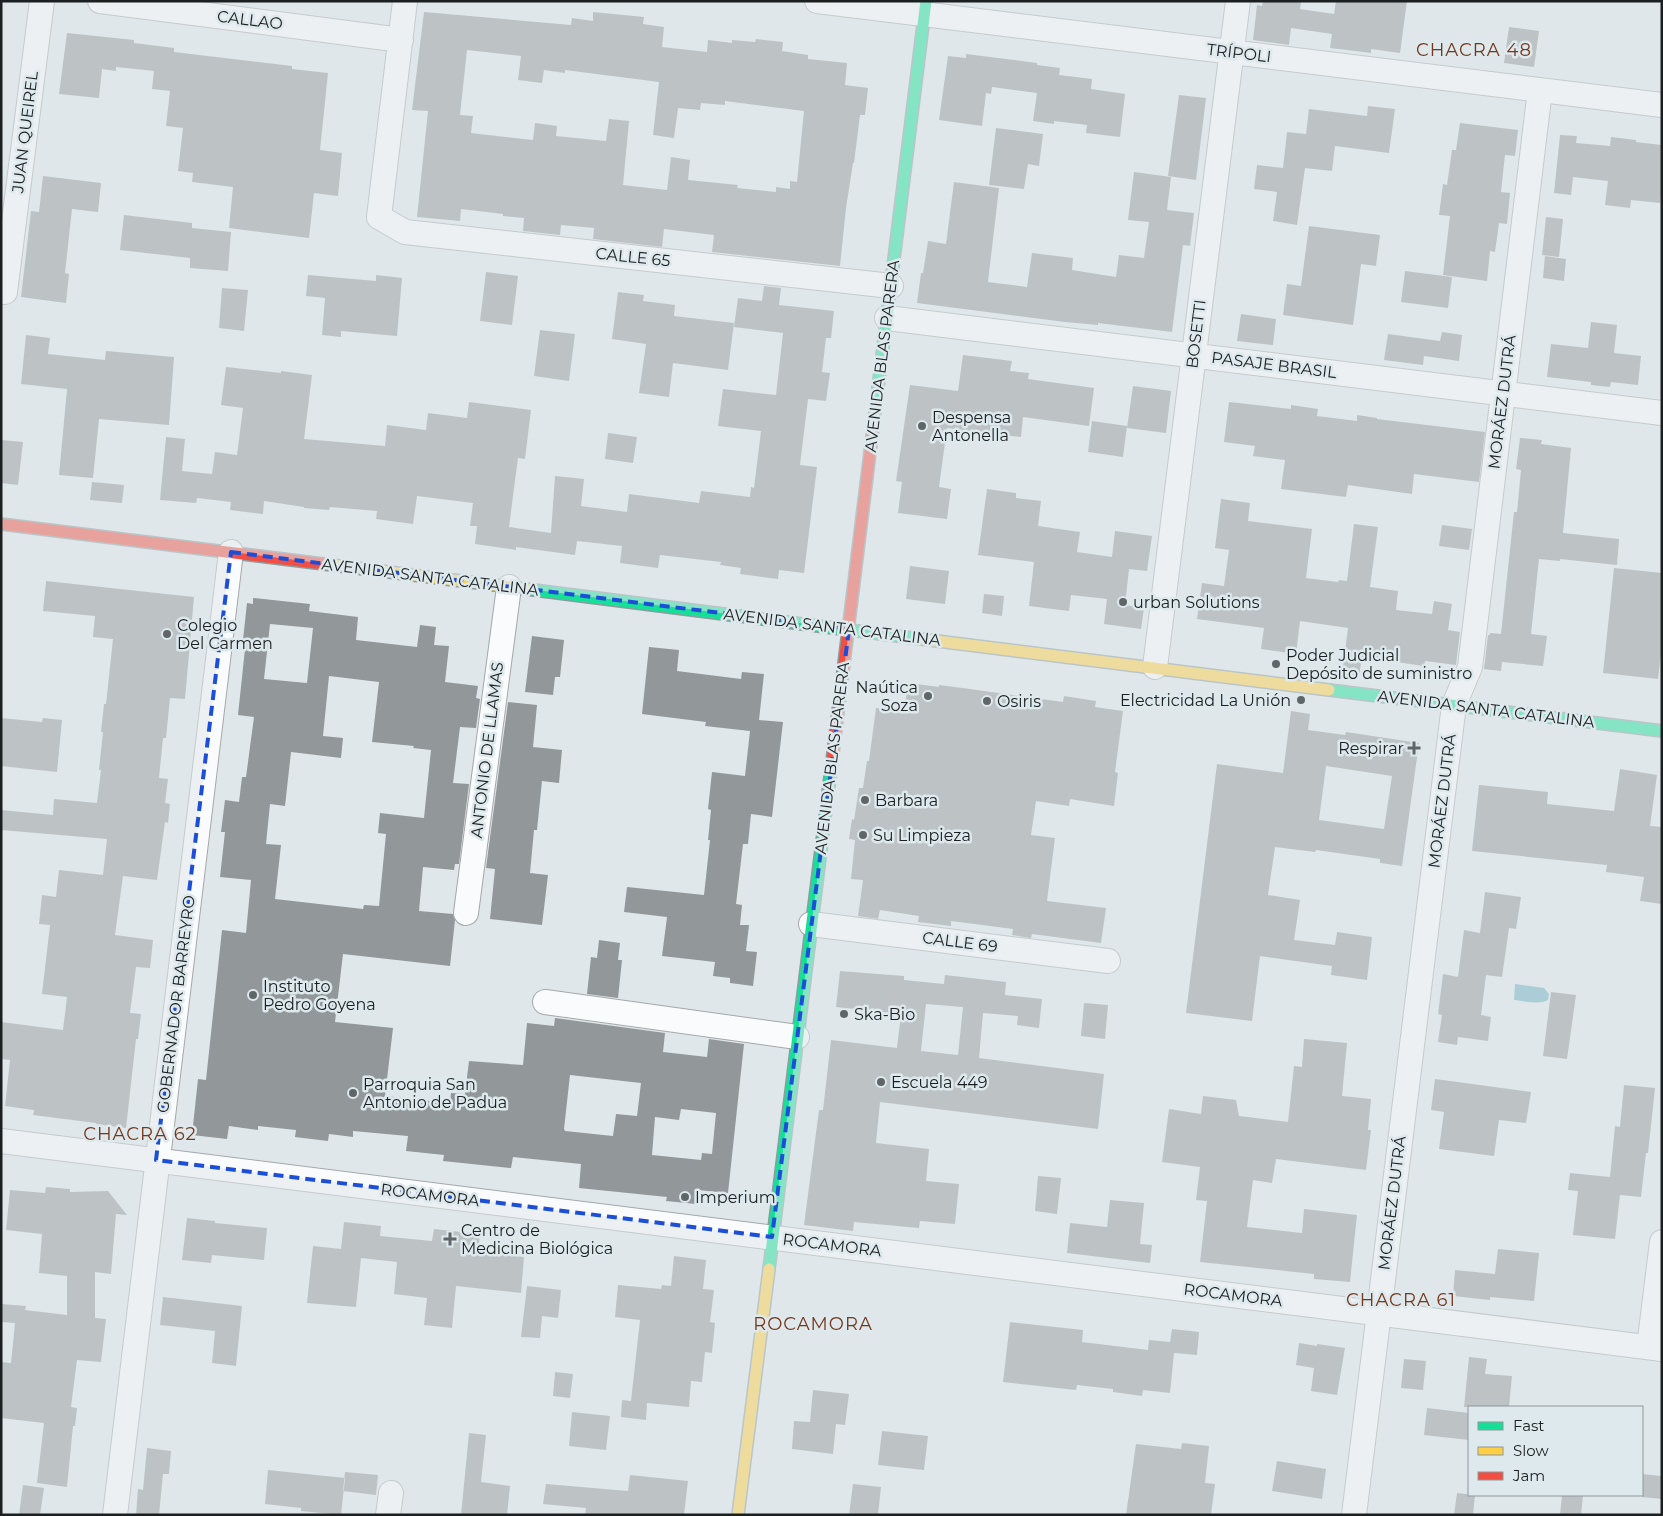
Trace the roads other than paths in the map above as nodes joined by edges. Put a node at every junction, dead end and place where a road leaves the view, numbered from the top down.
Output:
1 (42, 1) edge
2 (100, 1) edge
3 (405, 1) edge
4 (816, 1) edge
5 (1238, 1) edge
6 (925, 8) edge
7 (401, 40) junction
8 (1232, 52) junction
9 (1540, 90) junction
10 (1662, 105) edge
11 (891, 286) junction
12 (5, 292) dead end
13 (887, 318) junction
14 (1194, 356) junction
15 (1502, 394) junction
16 (1662, 413) edge
17 (1, 524) edge
18 (231, 552) junction
19 (508, 587) junction
20 (849, 629) junction
21 (1155, 667) junction
22 (1454, 705) junction
23 (1662, 731) edge
24 (466, 913) dead end
25 (811, 924) junction
26 (1108, 961) dead end
27 (545, 1002) dead end
28 (797, 1037) junction
29 (1, 1141) edge
30 (156, 1160) junction
31 (772, 1237) junction
32 (1662, 1242) edge
33 (1379, 1314) junction
34 (1655, 1348) edge
35 (115, 1515) edge
36 (738, 1515) edge
37 (1354, 1515) edge

1 - 12 street, JUAN QUEIREL
2 - 7 street, CALLAO
3 - 7 street
4 - 6 street, TRÍPOLI
5 - 8 street, BOSETTI
6 - 8 street, TRÍPOLI
6 - 11 main road, AVENIDA BLAS PARERA
7 - 11 street, CALLE 65
8 - 9 street, TRÍPOLI
8 - 14 street, BOSETTI
9 - 10 street, TRÍPOLI
9 - 15 street, MORÁEZ DUTRÁ
11 - 13 main road, AVENIDA BLAS PARERA
13 - 14 street, PASAJE BRASIL
13 - 20 main road, AVENIDA BLAS PARERA
14 - 15 street, PASAJE BRASIL
14 - 21 street, BOSETTI
15 - 16 street, PASAJE BRASIL
15 - 22 street, MORÁEZ DUTRÁ
17 - 18 main road, AVENIDA SANTA CATALINA
18 - 19 main road, AVENIDA SANTA CATALINA
18 - 30 street, GOBERNADOR BARREYRO
19 - 20 main road, AVENIDA SANTA CATALINA
19 - 24 street, ANTONIO DE LLAMAS
20 - 21 main road, AVENIDA SANTA CATALINA
20 - 25 main road, AVENIDA BLAS PARERA
21 - 22 main road, AVENIDA SANTA CATALINA
22 - 23 main road, AVENIDA SANTA CATALINA
22 - 33 street, MORÁEZ DUTRÁ
25 - 26 street, CALLE 69
25 - 28 main road, AVENIDA BLAS PARERA
27 - 28 street
28 - 31 main road, AVENIDA BLAS PARERA
29 - 30 street, ROCAMORA
30 - 31 street, ROCAMORA
30 - 35 street, GOBERNADOR BARREYRO
31 - 33 street, ROCAMORA
31 - 36 main road, AVENIDA BLAS PARERA
32 - 34 street
33 - 34 street, ROCAMORA
33 - 37 street, MORÁEZ DUTRÁ

